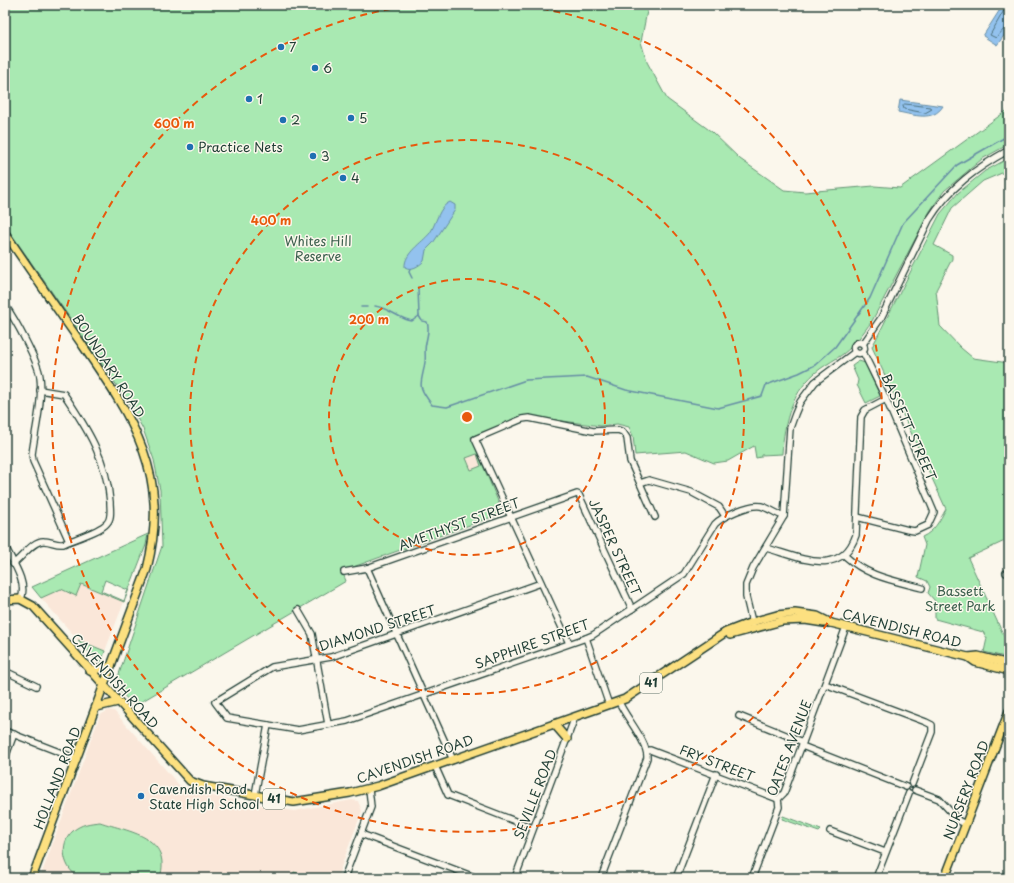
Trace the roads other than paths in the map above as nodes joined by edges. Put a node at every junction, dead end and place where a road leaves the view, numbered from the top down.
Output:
1 (1009, 150) edge
2 (5, 233) edge
3 (5, 304) edge
4 (862, 344) junction
5 (855, 352) junction
6 (863, 352) junction
7 (40, 390) junction
8 (886, 399) junction
9 (640, 483) junction
10 (579, 495) joint
11 (511, 516) junction
12 (724, 516) junction
13 (784, 516) junction
14 (655, 517) dead end
15 (857, 517) junction
16 (69, 541) junction
17 (5, 546) edge
18 (766, 548) junction
19 (844, 555) junction
20 (13, 564) junction
21 (367, 568) junction
22 (344, 572) dead end
23 (541, 583) junction
24 (922, 588) dead end
25 (21, 599) junction
26 (5, 600) edge
27 (632, 609) junction
28 (298, 610) dead end
29 (753, 625) junction
30 (846, 626) junction
31 (396, 634) junction
32 (586, 638) junction
33 (569, 643) junction
34 (968, 657) junction
35 (316, 660) junction
36 (1009, 664) edge
37 (111, 666) junction
38 (5, 670) edge
39 (90, 671) junction
40 (1009, 671) edge
41 (826, 684) junction
42 (36, 686) dead end
43 (104, 686) junction
44 (423, 694) junction
45 (118, 702) junction
46 (619, 702) junction
47 (609, 705) junction
48 (97, 707) junction
49 (1009, 711) edge
50 (739, 716) dead end
51 (575, 717) junction
52 (328, 724) junction
53 (554, 724) junction
54 (268, 725) junction
55 (5, 730) edge
56 (14, 734) junction
57 (567, 739) junction
58 (802, 744) junction
59 (647, 751) junction
60 (5, 758) edge
61 (77, 759) junction
62 (453, 760) junction
63 (435, 766) junction
64 (716, 774) junction
65 (912, 784) junction
66 (906, 787) junction
67 (369, 789) junction
68 (915, 790) junction
69 (909, 793) junction
70 (255, 795) junction
71 (778, 799) junction
72 (966, 824) junction
73 (533, 828) junction
74 (830, 831) dead end
75 (361, 834) junction
76 (886, 852) junction
77 (32, 878) edge
78 (344, 878) edge
79 (477, 878) edge
80 (515, 878) edge
81 (601, 878) edge
82 (676, 878) edge
83 (752, 878) edge
84 (876, 878) edge
85 (945, 878) edge

1 - 4 street
2 - 37 main road, BOUNDARY ROAD
3 - 7 street
4 - 5 street
4 - 6 street
5 - 6 street
5 - 13 street
6 - 8 street, BASSETT STREET
7 - 16 street
7 - 16 street
8 - 15 street
8 - 15 street, BASSETT STREET
9 - 11 street
9 - 12 street
9 - 14 street
10 - 11 street, AMETHYST STREET
10 - 27 street, JASPER STREET
11 - 21 street, AMETHYST STREET
11 - 23 street
12 - 13 street, SAPPHIRE STREET
12 - 27 street, SAPPHIRE STREET
13 - 18 street
15 - 19 street
16 - 20 street
17 - 20 street
18 - 19 street
18 - 29 street
19 - 24 street
20 - 25 street
21 - 22 street, AMETHYST STREET
21 - 31 street
23 - 31 street, DIAMOND STREET
23 - 33 street
25 - 26 main road
25 - 39 main road, CAVENDISH ROAD / 41
27 - 32 street, SAPPHIRE STREET
28 - 35 street
29 - 30 main road, CAVENDISH ROAD / 41
29 - 46 main road, CAVENDISH ROAD / 41
30 - 34 main road, CAVENDISH ROAD / 41
30 - 41 street, OATES AVENUE
31 - 35 street, DIAMOND STREET
31 - 44 street
32 - 33 street, SAPPHIRE STREET
32 - 47 street
33 - 44 street, SAPPHIRE STREET
34 - 36 main road, CAVENDISH ROAD / 41
34 - 40 main road, CAVENDISH ROAD / 41
35 - 52 street
35 - 54 street, DIAMOND STREET
37 - 39 main road
37 - 43 main road, BOUNDARY ROAD
38 - 42 street
39 - 43 main road, CAVENDISH ROAD / 41
41 - 58 street, OATES AVENUE
41 - 65 street
43 - 45 main road, CAVENDISH ROAD / 41
43 - 48 main road, HOLLAND ROAD
44 - 52 street, SAPPHIRE STREET
44 - 62 street
45 - 48 main road
45 - 70 main road, CAVENDISH ROAD / 41
46 - 47 main road, CAVENDISH ROAD / 41
46 - 59 street
47 - 51 main road, CAVENDISH ROAD / 41
48 - 61 main road, HOLLAND ROAD
49 - 72 main road, NURSERY ROAD
50 - 58 street
51 - 53 main road, CAVENDISH ROAD / 41
51 - 57 street, SEVILLE ROAD
52 - 54 street, SAPPHIRE STREET
53 - 57 main road
53 - 62 main road, CAVENDISH ROAD / 41
54 - 70 street
55 - 56 street
56 - 60 street
56 - 61 street
57 - 73 street, SEVILLE ROAD
58 - 66 street
58 - 71 street, OATES AVENUE
59 - 64 street, FRY STREET
59 - 81 street
61 - 77 main road, HOLLAND ROAD
62 - 63 main road, CAVENDISH ROAD / 41
63 - 67 main road, CAVENDISH ROAD / 41
63 - 73 street
64 - 71 street, FRY STREET
64 - 82 street
65 - 66 street
65 - 68 street
66 - 69 street
67 - 70 main road, CAVENDISH ROAD / 41
67 - 75 street
68 - 69 street
68 - 72 street
69 - 76 street
71 - 83 street, OATES AVENUE
72 - 85 main road, NURSERY ROAD
73 - 80 street, SEVILLE ROAD
74 - 76 street
75 - 78 street
75 - 79 street
76 - 84 street

